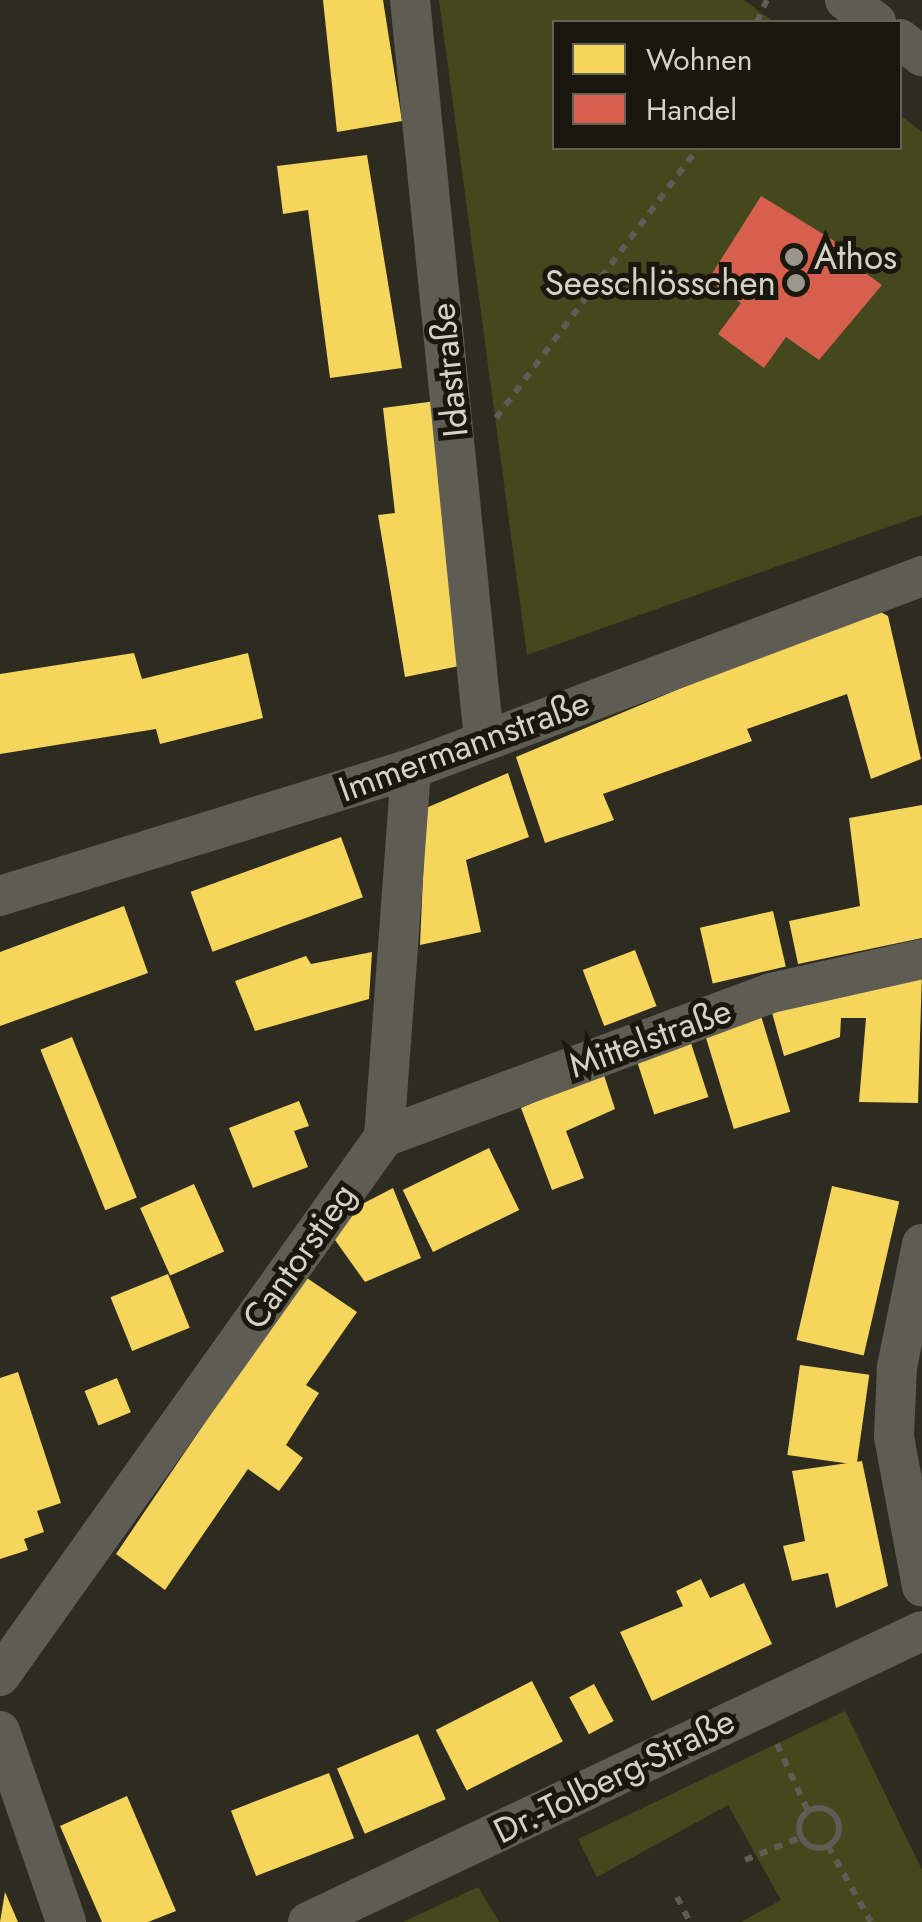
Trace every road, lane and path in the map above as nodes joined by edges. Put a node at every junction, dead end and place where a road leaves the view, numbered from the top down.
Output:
1 (410, 0) edge
2 (754, 0) edge
3 (846, 0) edge
4 (765, 3) edge
5 (873, 20) edge
6 (902, 41) edge
7 (922, 56) edge
8 (697, 150) edge
9 (457, 452) junction
10 (920, 588) edge
11 (484, 740) junction
12 (412, 769) junction
13 (0, 896) edge
14 (922, 960) edge
15 (384, 1137) junction
16 (922, 1244) edge
17 (922, 1586) edge
18 (922, 1632) edge
19 (0, 1676) edge
20 (760, 1706) junction
21 (0, 1731) edge
22 (808, 1811) junction
23 (801, 1837) junction
24 (828, 1846) junction
25 (745, 1860) dead end
26 (677, 1897) dead end
27 (66, 1922) edge
28 (308, 1922) edge
29 (690, 1922) edge
30 (871, 1922) edge

1 - 9 street, Idastraße
2 - 4 path
3 - 5 street
6 - 7 street
8 - 9 path
9 - 11 street, Idastraße
10 - 11 street, Immermannstraße
11 - 12 street, Immermannstraße
12 - 13 street, Immermannstraße
12 - 15 street
14 - 15 street, Mittelstraße
15 - 19 street, Cantorstieg
16 - 17 street
18 - 20 street, Dr.-Tolberg-Straße
20 - 22 path
20 - 28 street, Dr.-Tolberg-Straße
21 - 27 street
22 - 23 path
22 - 24 path
23 - 24 path
23 - 25 path
24 - 30 path
26 - 29 path

